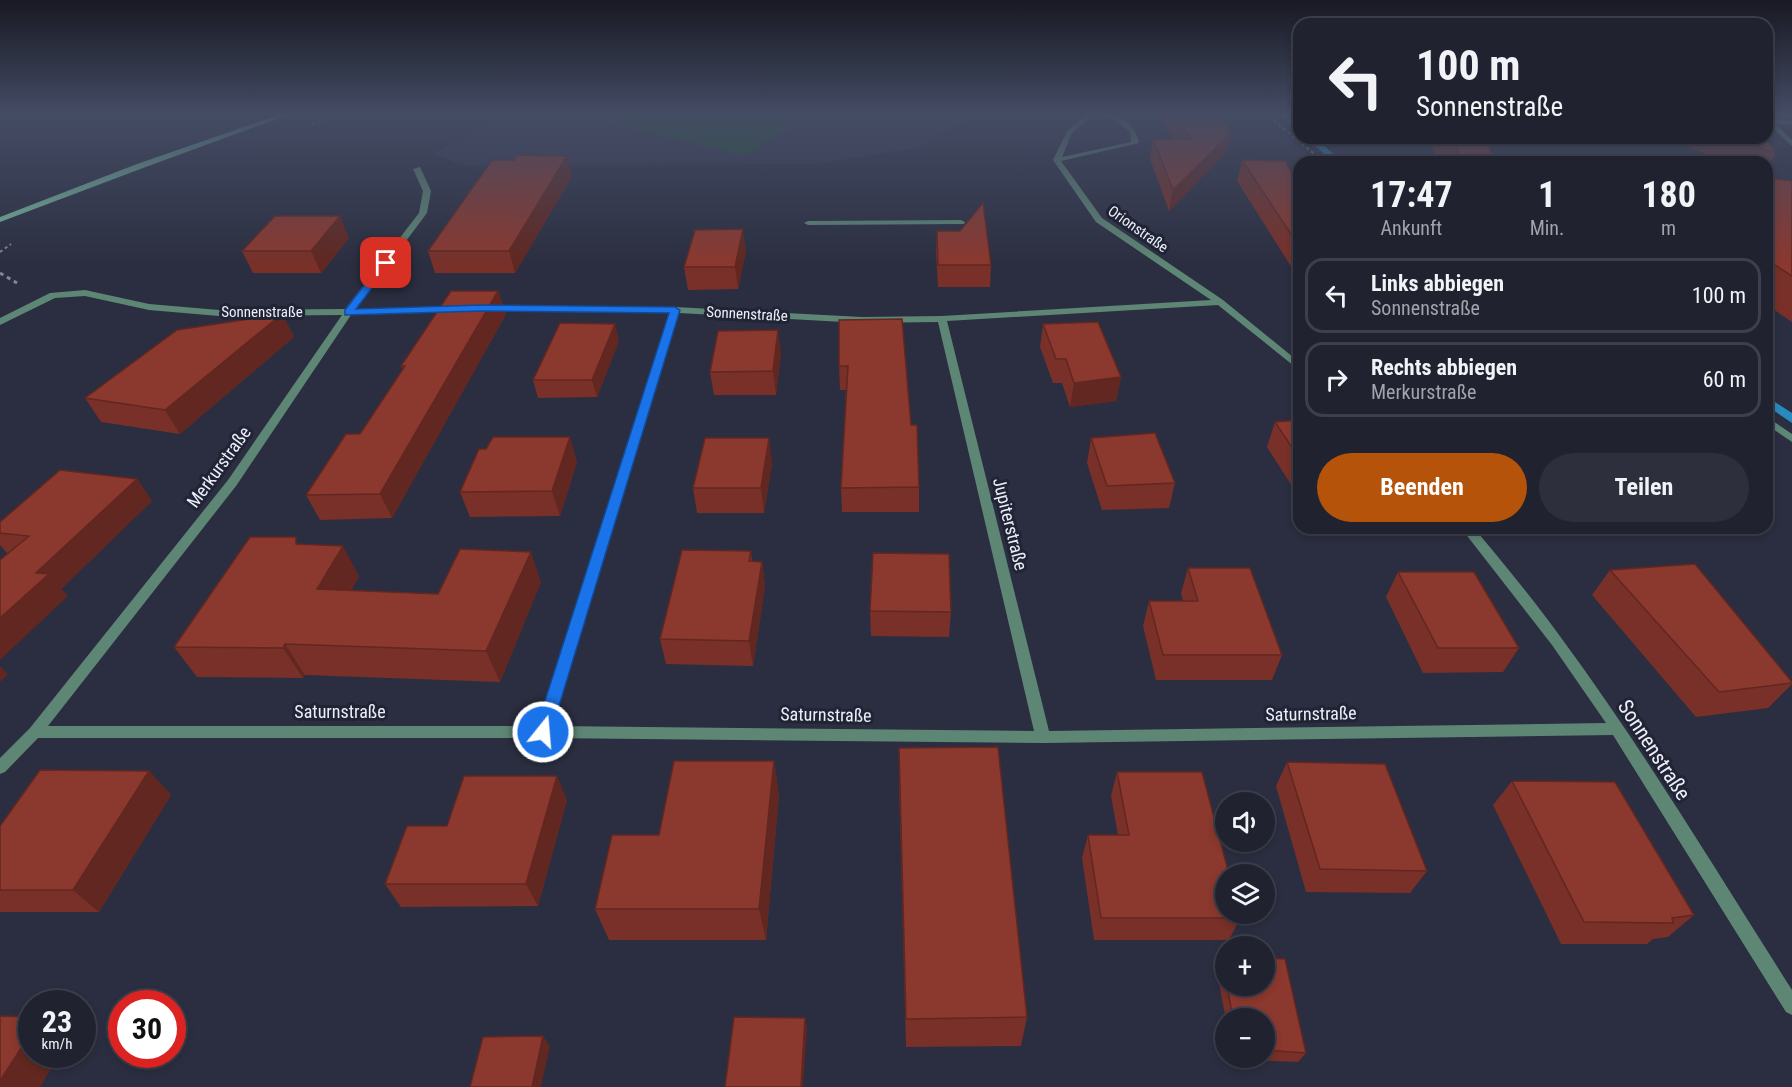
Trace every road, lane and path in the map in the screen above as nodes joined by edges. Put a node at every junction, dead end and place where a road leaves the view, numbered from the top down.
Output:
1 (146, 164) edge
2 (1060, 164) edge
3 (417, 169) dead end
4 (0, 220) edge
5 (961, 222) dead end
6 (808, 223) dead end
7 (1220, 302) junction
8 (471, 308) edge
9 (482, 308) edge
10 (675, 310) junction
11 (348, 312) junction
12 (942, 319) junction
13 (0, 322) edge
14 (1293, 362) edge
15 (1773, 425) edge
16 (1792, 440) edge
17 (1472, 534) edge
18 (1617, 729) junction
19 (35, 732) junction
20 (543, 732) junction
21 (1043, 737) junction
22 (0, 768) edge
23 (1792, 1006) edge

1 - 4 street
2 - 7 street, Orionstraße
3 - 11 street, Merkurstraße
5 - 6 street
7 - 12 street, Sonnenstraße
7 - 14 street
8 - 11 street, Sonnenstraße
9 - 10 street, Sonnenstraße
10 - 12 street, Sonnenstraße
10 - 20 street
11 - 13 street, Sonnenstraße
11 - 19 street, Merkurstraße
12 - 21 street, Jupiterstraße
15 - 16 street
17 - 18 street, Sonnenstraße
18 - 21 street, Saturnstraße
18 - 23 street, Sonnenstraße
19 - 20 street, Saturnstraße
19 - 22 street, Merkurstraße
20 - 21 street, Saturnstraße

